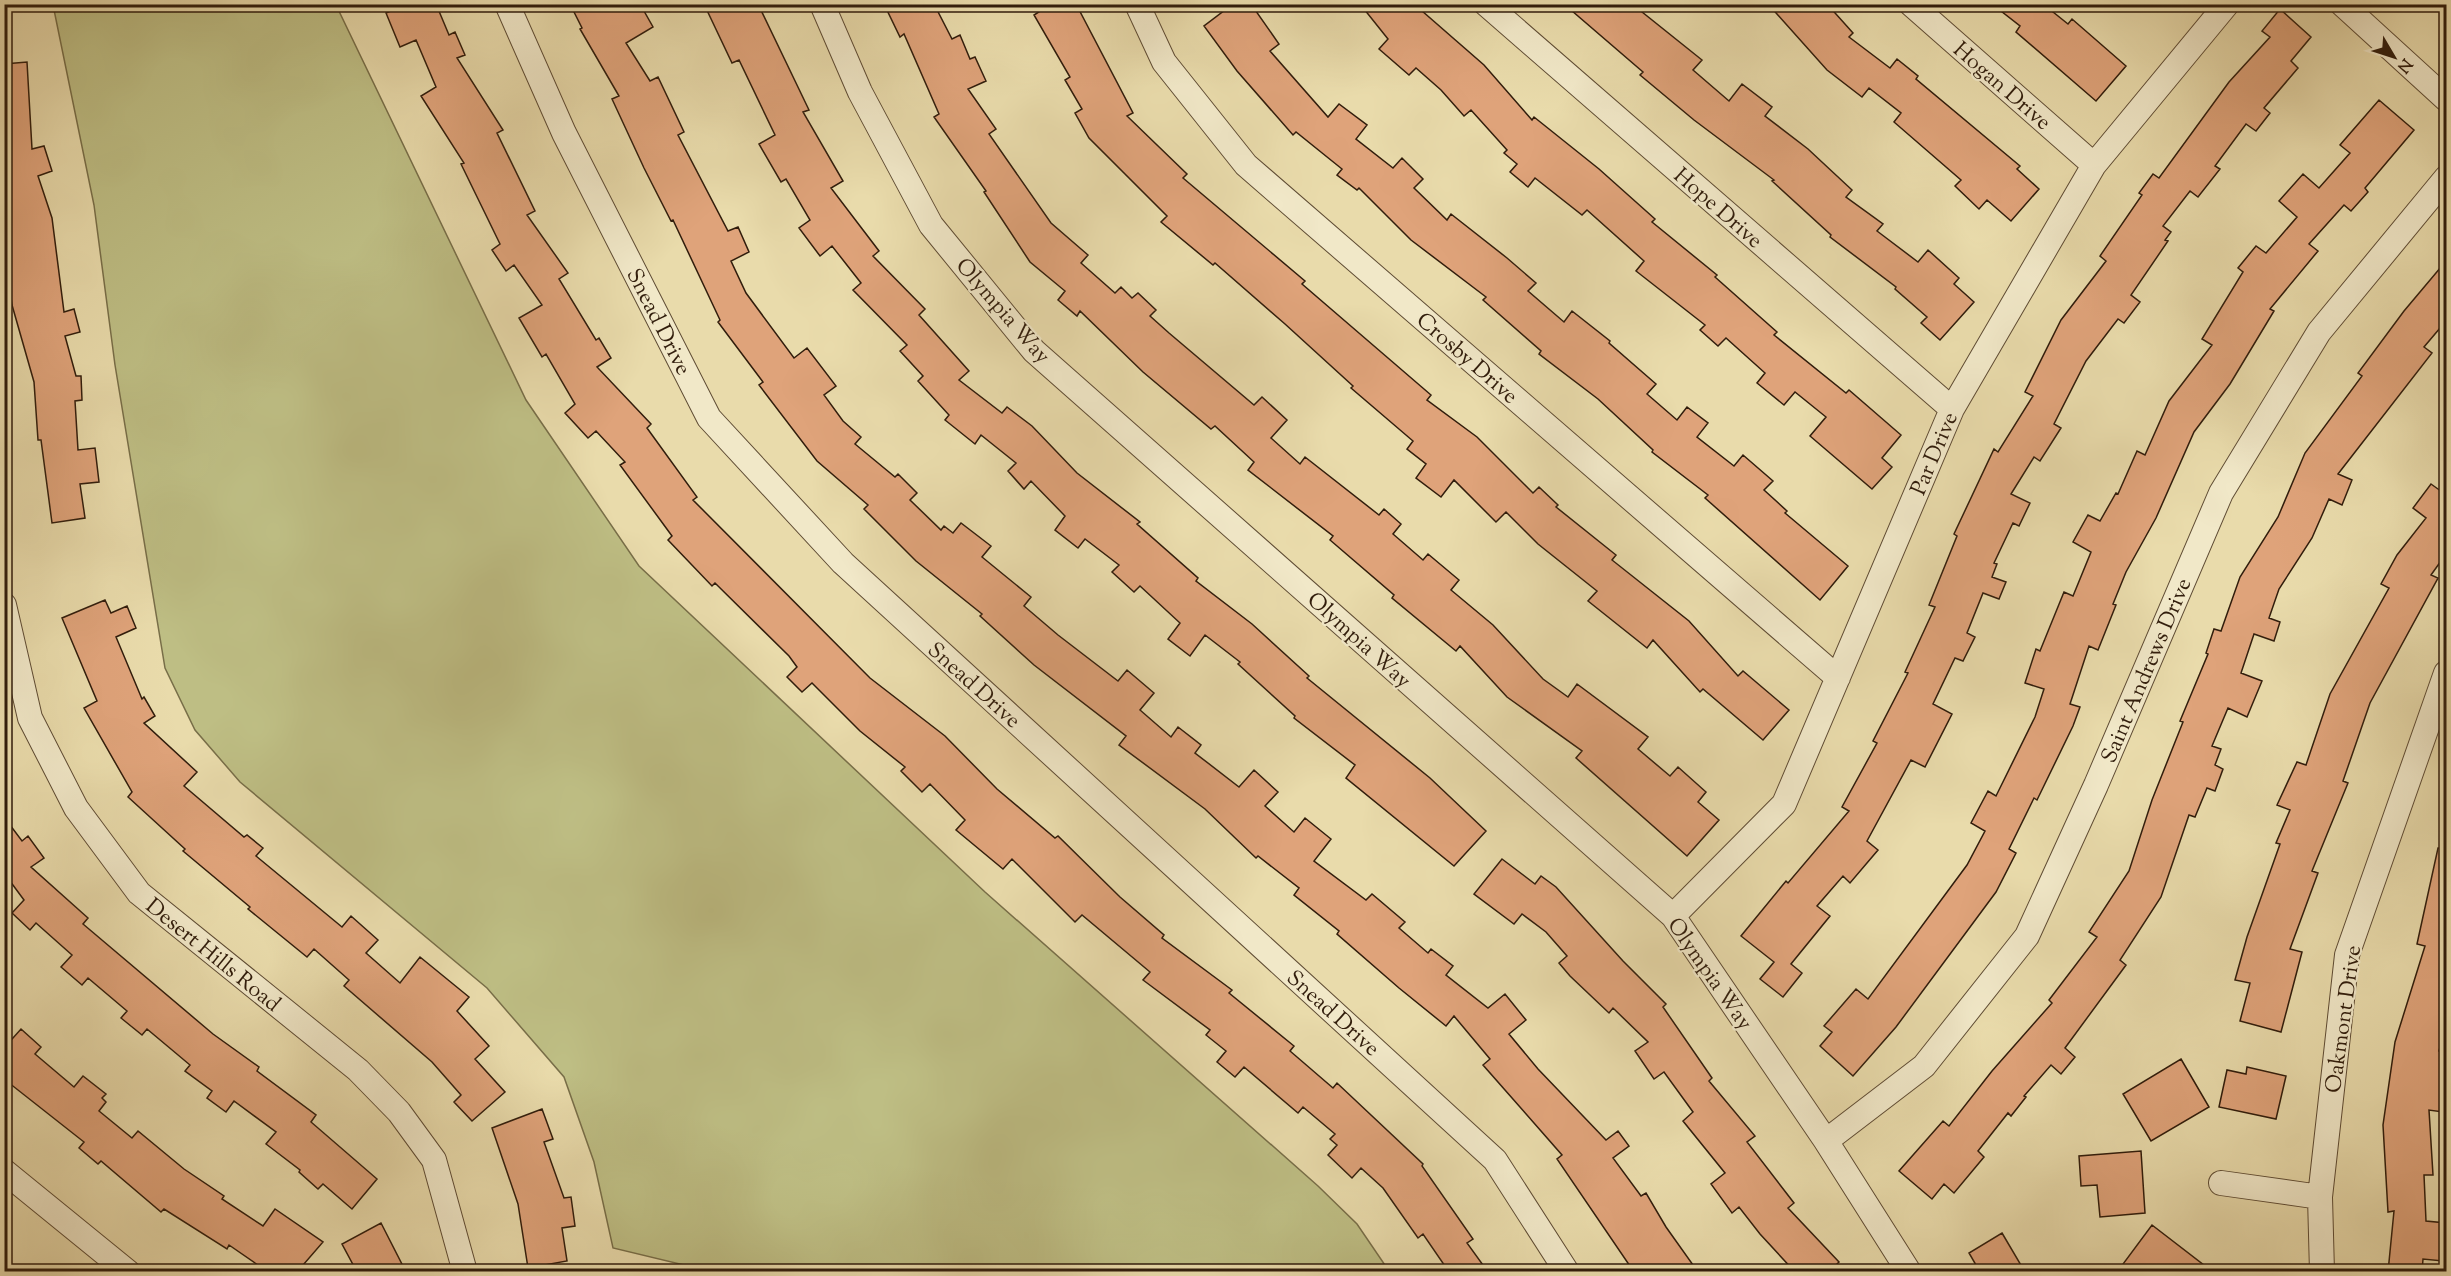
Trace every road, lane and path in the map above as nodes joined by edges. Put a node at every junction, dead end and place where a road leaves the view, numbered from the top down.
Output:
1 (507, 4) edge
2 (822, 4) edge
3 (1137, 4) edge
4 (1486, 4) edge
5 (1911, 4) edge
6 (2227, 4) edge
7 (2342, 4) edge
8 (2446, 99) edge
9 (2094, 165) junction
10 (2446, 178) edge
11 (1952, 409) junction
12 (4, 605) edge
13 (2446, 673) edge
14 (1838, 678) junction
15 (1673, 916) junction
16 (1826, 1141) junction
17 (4, 1171) edge
18 (2221, 1183) dead end
19 (2320, 1197) junction
20 (128, 1272) edge
21 (465, 1272) edge
22 (1567, 1272) edge
23 (1909, 1272) edge
24 (2322, 1272) edge

1 - 22 street, Snead Drive
2 - 15 street, Olympia Way
3 - 14 street, Crosby Drive
4 - 11 street, Hope Drive
5 - 9 street, Hogan Drive
6 - 9 street, Par Drive
7 - 8 street
9 - 11 street, Par Drive
10 - 16 street, Saint Andrews Drive
11 - 14 street, Par Drive
12 - 21 street, Desert Hills Road
13 - 19 street, Oakmont Drive
14 - 15 street, Par Drive
15 - 16 street, Olympia Way
16 - 23 street, Olympia Way
17 - 20 street
18 - 19 street
19 - 24 street, Oakmont Drive

